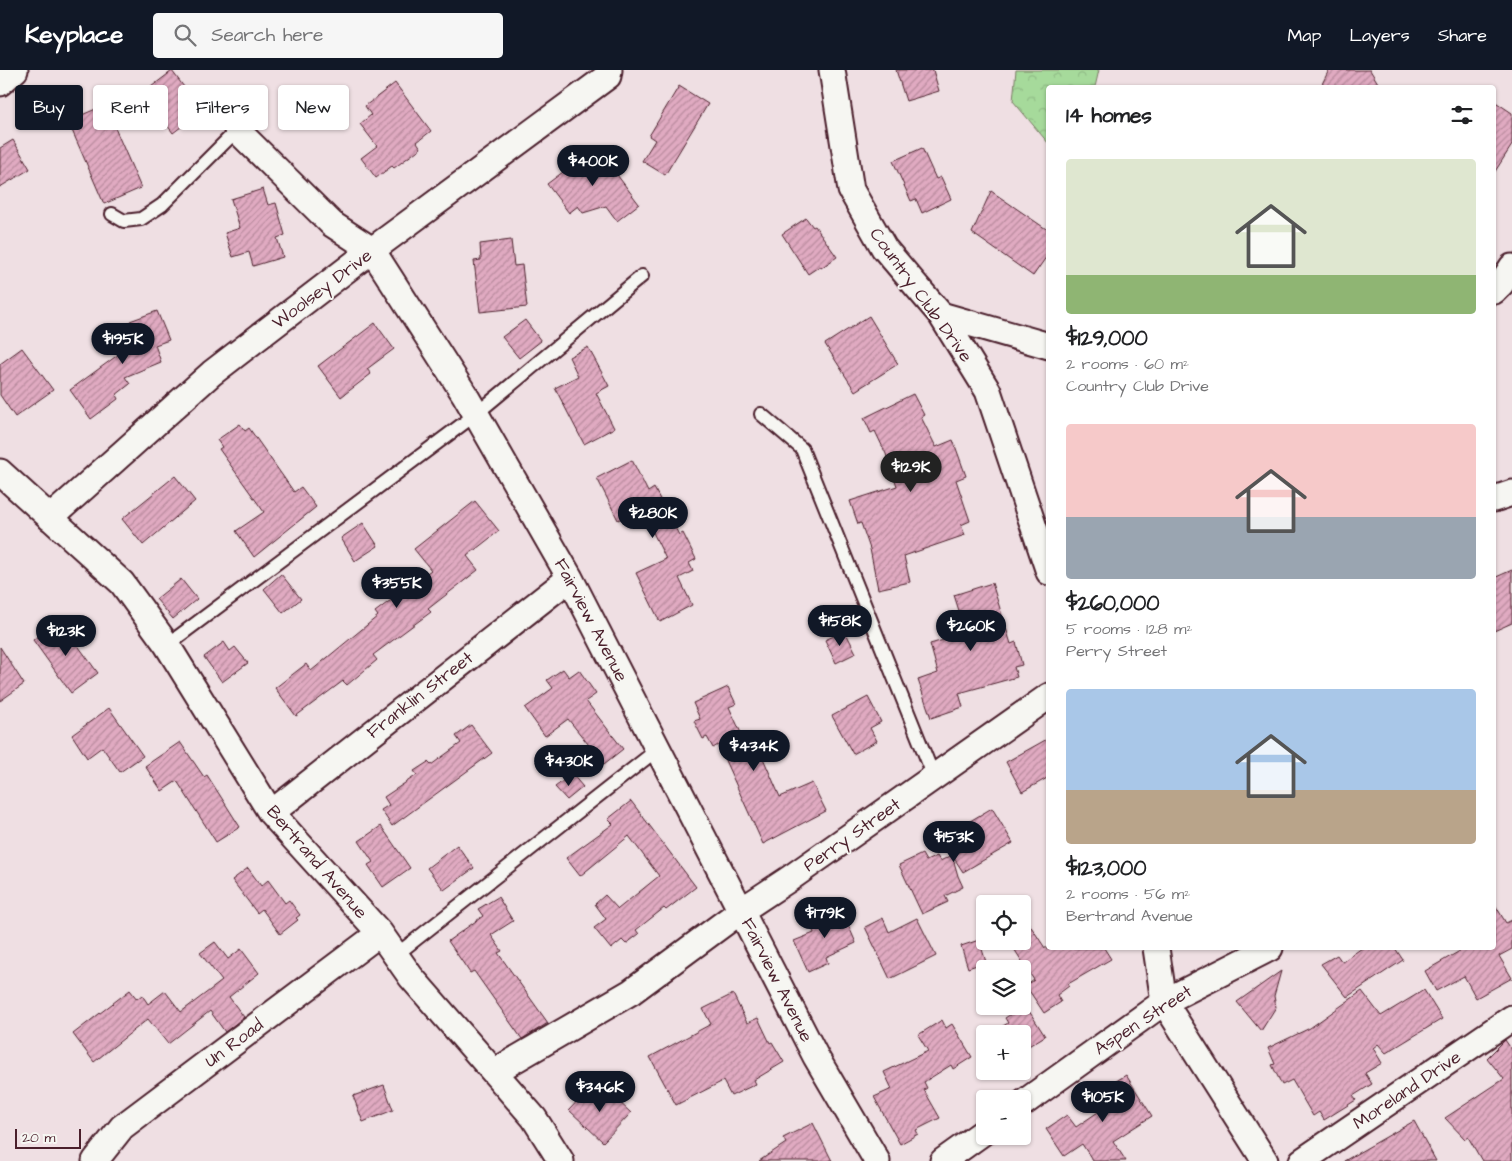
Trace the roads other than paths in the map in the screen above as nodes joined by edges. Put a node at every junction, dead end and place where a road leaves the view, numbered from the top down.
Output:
1 (15, 70) edge
2 (832, 70) edge
3 (608, 73) edge
4 (0, 82) edge
5 (237, 130) joint
6 (112, 214) dead end
7 (372, 250) junction
8 (642, 276) dead end
9 (941, 316) junction
10 (1046, 345) edge
11 (476, 414) junction
12 (761, 414) dead end
13 (0, 472) edge
14 (1512, 493) edge
15 (1496, 498) edge
16 (50, 518) junction
17 (1046, 563) edge
18 (570, 578) junction
19 (167, 645) junction
20 (1046, 698) edge
21 (658, 749) junction
22 (934, 777) junction
23 (271, 813) junction
24 (742, 910) junction
25 (380, 933) junction
26 (1156, 950) edge
27 (1266, 950) edge
28 (396, 955) junction
29 (1164, 1002) junction
30 (1512, 1018) edge
31 (494, 1072) junction
32 (1031, 1098) edge
33 (976, 1137) edge
34 (95, 1161) edge
35 (561, 1161) edge
36 (877, 1161) edge
37 (943, 1161) edge
38 (1265, 1161) edge
39 (1302, 1161) edge

1 - 4 street
2 - 9 street, Country Club Drive
3 - 7 street, Woolsey Drive
5 - 6 lane
5 - 7 street, Fairview Avenue
7 - 11 street, Fairview Avenue
7 - 16 street, Woolsey Drive
8 - 11 lane
9 - 10 street
9 - 17 street, Country Club Drive
11 - 18 street, Fairview Avenue
11 - 19 lane
12 - 22 lane
13 - 16 street, Bertrand Avenue
14 - 15 street
16 - 19 street, Bertrand Avenue
18 - 21 street, Fairview Avenue
18 - 23 street, Franklin Street
19 - 23 street, Bertrand Avenue
20 - 22 street, Perry Street
21 - 24 street, Fairview Avenue
21 - 28 lane
22 - 24 street, Perry Street
23 - 25 street, Bertrand Avenue
24 - 31 street, Perry Street
24 - 36 street, Fairview Avenue
25 - 28 street, Bertrand Avenue
25 - 34 street, Un Road
26 - 29 street
27 - 29 street, Aspen Street
28 - 31 street, Bertrand Avenue
29 - 32 street, Aspen Street
29 - 38 street
30 - 39 street, Moreland Drive
31 - 35 street, Bertrand Avenue
33 - 37 street

